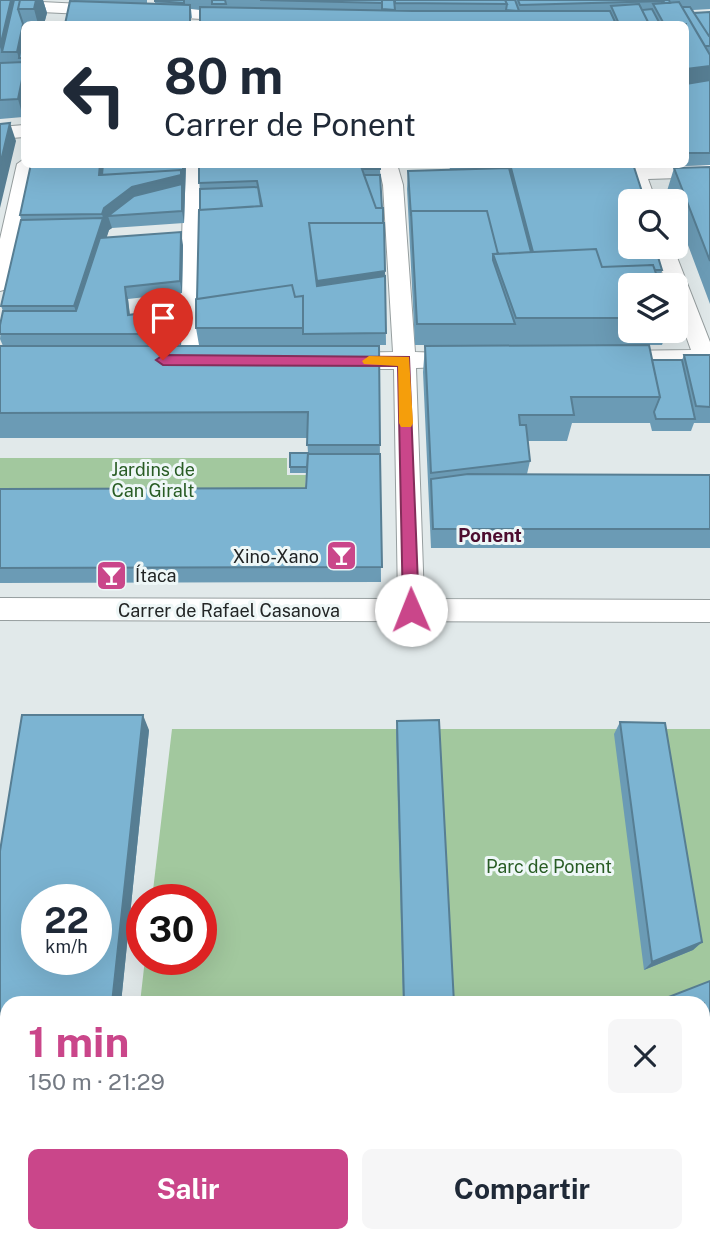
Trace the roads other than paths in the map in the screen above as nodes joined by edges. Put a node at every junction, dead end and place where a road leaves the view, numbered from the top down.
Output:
1 (0, 5) edge
2 (142, 9) edge
3 (63, 11) edge
4 (249, 16) edge
5 (196, 20) edge
6 (21, 131) edge
7 (0, 133) edge
8 (26, 168) edge
9 (194, 168) edge
10 (710, 172) edge
11 (636, 174) junction
12 (390, 175) edge
13 (583, 176) edge
14 (417, 184) edge
15 (642, 189) edge
16 (668, 259) edge
17 (0, 284) edge
18 (708, 358) edge
19 (596, 359) edge
20 (163, 360) edge
21 (190, 360) junction
22 (216, 360) edge
23 (323, 360) edge
24 (487, 360) edge
25 (405, 361) junction
26 (0, 610) edge
27 (411, 610) junction
28 (710, 611) edge

1 - 3 street
2 - 3 street
2 - 5 street
4 - 5 street
6 - 7 street
8 - 17 street
9 - 21 street
10 - 11 street
11 - 13 street
11 - 15 street
12 - 14 street
12 - 25 street
16 - 18 street
18 - 19 street
20 - 21 street
21 - 22 street
23 - 25 street
24 - 25 street
25 - 27 street
26 - 27 street, Carrer de Rafael Casanova
27 - 28 street, Carrer de Rafael Casanova

